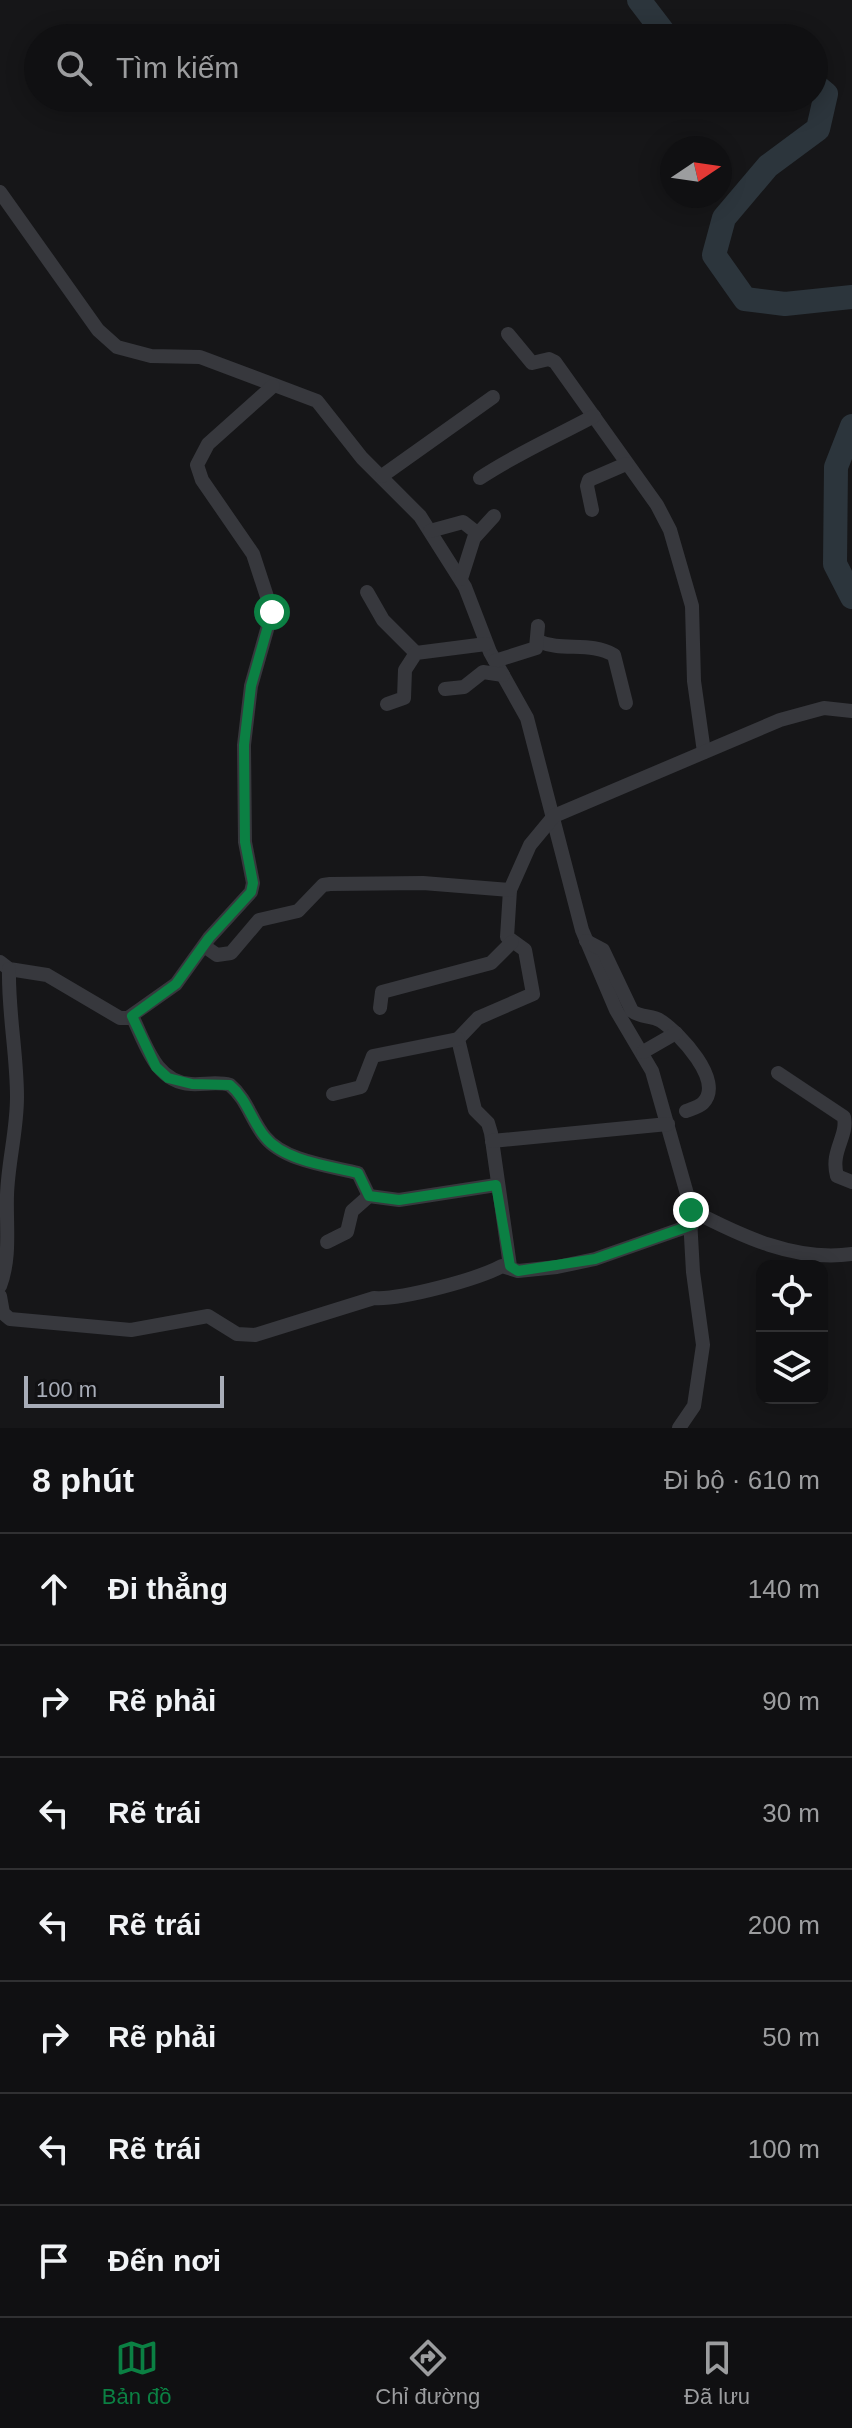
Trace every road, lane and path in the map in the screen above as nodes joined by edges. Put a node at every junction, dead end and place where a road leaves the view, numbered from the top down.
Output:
1 (0, 192) edge
2 (508, 334) dead end
3 (273, 386) junction
4 (493, 397) dead end
5 (594, 416) junction
6 (626, 464) junction
7 (382, 476) junction
8 (480, 478) dead end
9 (592, 510) dead end
10 (494, 516) dead end
11 (430, 531) junction
12 (477, 533) junction
13 (461, 579) junction
14 (367, 592) dead end
15 (486, 644) junction
16 (416, 653) junction
17 (495, 661) junction
18 (503, 675) junction
19 (445, 689) dead end
20 (626, 703) dead end
21 (387, 704) dead end
22 (852, 711) edge
23 (704, 752) junction
24 (554, 816) junction
25 (510, 890) junction
26 (586, 941) junction
27 (512, 942) junction
28 (204, 946) junction
29 (5, 965) edge
30 (380, 1008) dead end
31 (132, 1016) junction
32 (676, 1033) junction
33 (458, 1039) junction
34 (643, 1052) junction
35 (778, 1073) dead end
36 (333, 1094) dead end
37 (686, 1111) dead end
38 (668, 1124) junction
39 (492, 1141) junction
40 (852, 1182) edge
41 (496, 1185) junction
42 (369, 1196) junction
43 (692, 1218) junction
44 (327, 1242) dead end
45 (852, 1254) edge
46 (510, 1266) junction
47 (0, 1286) edge
48 (0, 1296) edge
49 (679, 1428) edge

1 - 3 street
2 - 5 street
3 - 7 street
3 - 28 street
4 - 7 street
5 - 6 street
5 - 8 street
6 - 9 street
6 - 23 street
7 - 11 street
10 - 12 street
11 - 12 street
11 - 13 street
12 - 13 street
13 - 15 street
14 - 16 street
15 - 16 street
15 - 17 street
16 - 21 street
17 - 18 street
17 - 20 street
18 - 19 street
18 - 24 street
22 - 23 street
23 - 24 street
24 - 25 street
24 - 26 street
25 - 27 street
25 - 28 street
26 - 32 street
26 - 34 street
27 - 30 street
27 - 33 street
28 - 31 street
29 - 31 street
29 - 47 street
31 - 42 street
32 - 34 street
32 - 37 street
33 - 36 street
33 - 39 street
34 - 38 street
35 - 40 street
38 - 39 street
38 - 43 street
39 - 41 street
41 - 42 street
41 - 46 street
42 - 44 street
43 - 45 street
43 - 46 street
43 - 49 street
46 - 48 street

